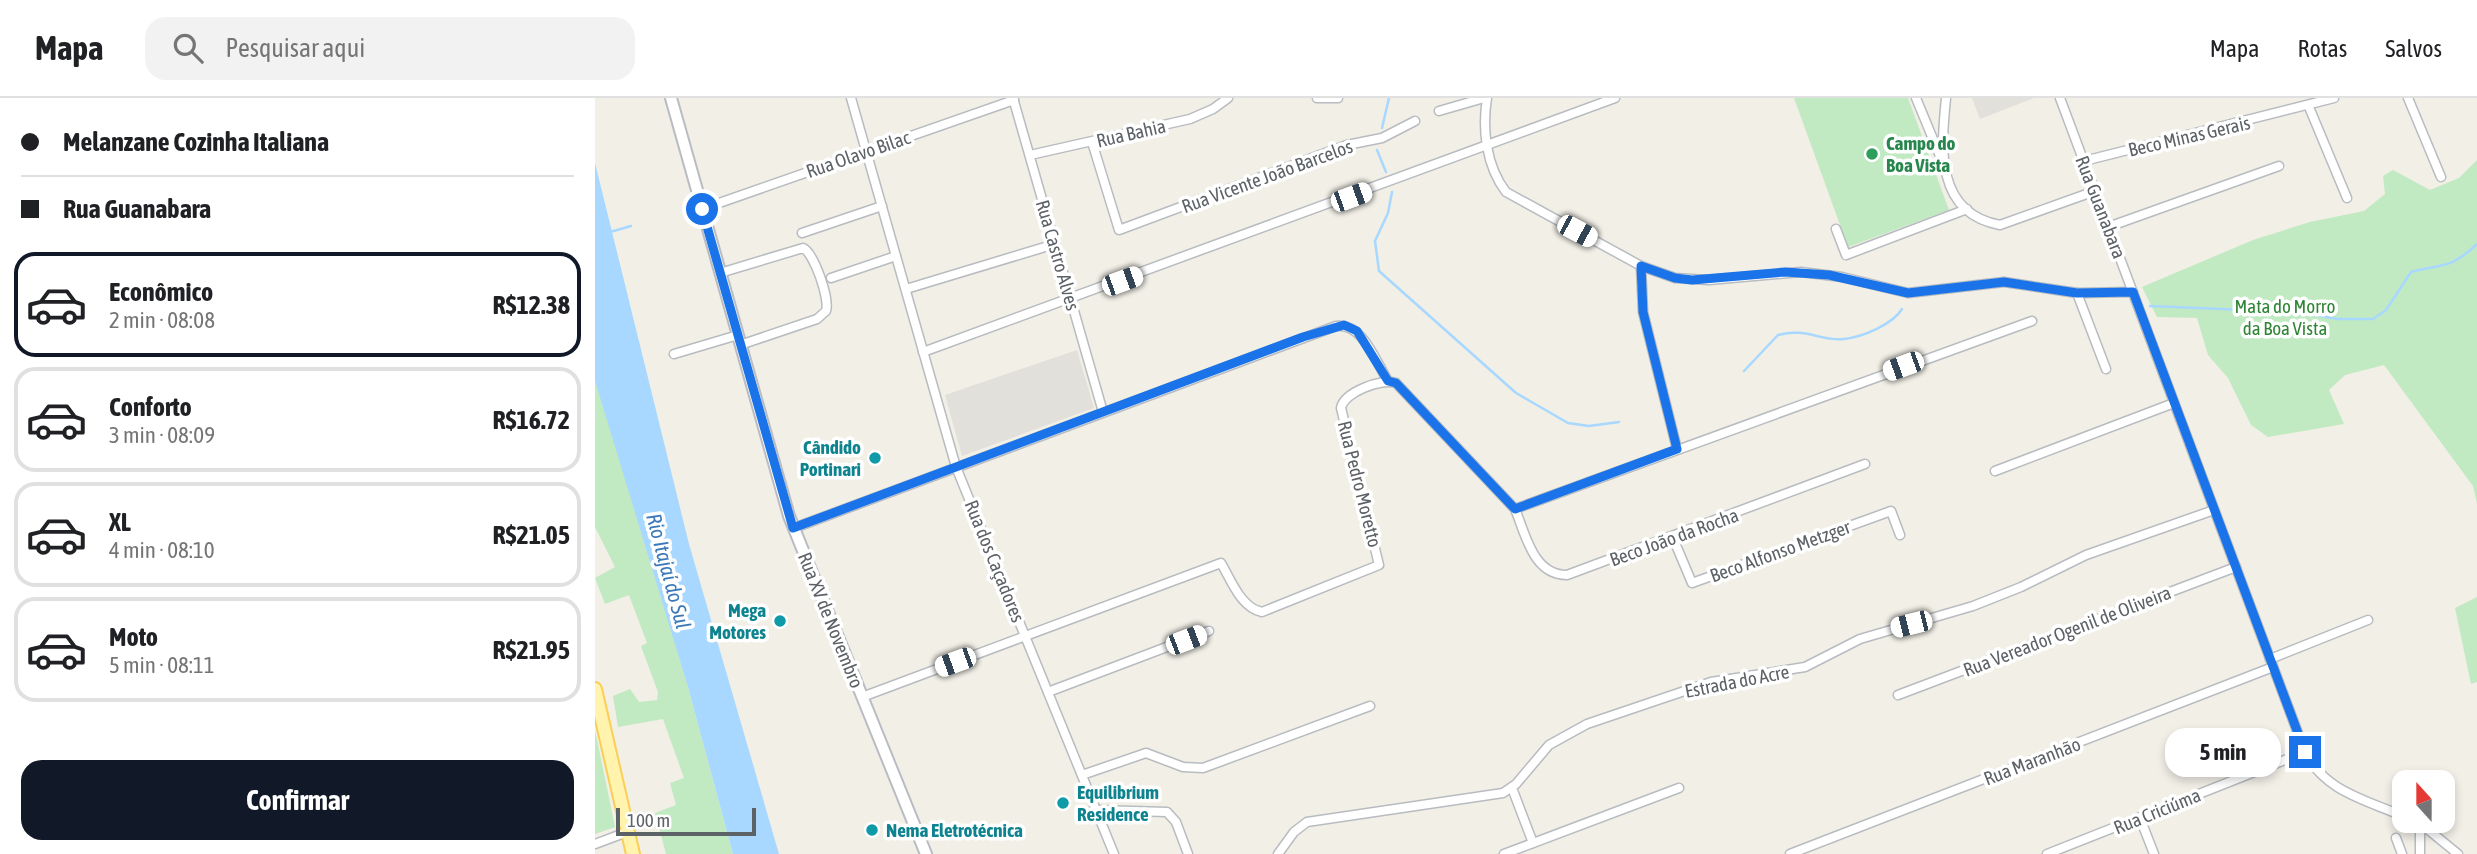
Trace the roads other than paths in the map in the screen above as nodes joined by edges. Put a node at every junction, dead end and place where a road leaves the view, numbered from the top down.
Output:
1 (671, 98) edge
2 (851, 98) edge
3 (1228, 98) edge
4 (1317, 98) edge
5 (1338, 98) edge
6 (1486, 98) edge
7 (1615, 98) edge
8 (1916, 98) edge
9 (1946, 98) edge
10 (2060, 98) edge
11 (2335, 98) edge
12 (2407, 98) edge
13 (1013, 99) edge
14 (2309, 107) junction
15 (1439, 111) dead end
16 (1415, 121) dead end
17 (1092, 142) junction
18 (1487, 147) junction
19 (866, 151) junction
20 (1030, 155) junction
21 (2084, 161) junction
22 (1943, 165) junction
23 (2279, 166) dead end
24 (2441, 177) dead end
25 (2095, 191) junction
26 (2347, 198) dead end
27 (882, 206) junction
28 (702, 209) junction
29 (1967, 209) junction
30 (2108, 227) junction
31 (1836, 229) dead end
32 (802, 233) dead end
33 (1055, 244) junction
34 (896, 256) junction
35 (1641, 266) junction
36 (720, 273) junction
37 (831, 278) dead end
38 (906, 289) junction
39 (2133, 292) junction
40 (2077, 293) junction
41 (1070, 299) junction
42 (2032, 321) dead end
43 (739, 340) junction
44 (923, 352) junction
45 (674, 354) dead end
46 (2106, 369) dead end
47 (1388, 381) junction
48 (2174, 403) junction
49 (1103, 412) junction
50 (1677, 449) junction
51 (1865, 464) dead end
52 (956, 467) junction
53 (1995, 471) dead end
54 (1515, 509) junction
55 (2214, 510) junction
56 (793, 528) junction
57 (1900, 535) dead end
58 (1673, 538) junction
59 (2236, 567) junction
60 (2368, 620) dead end
61 (1209, 631) dead end
62 (1025, 636) junction
63 (2272, 663) junction
64 (595, 689) edge
65 (1048, 692) junction
66 (1898, 695) dead end
67 (862, 697) junction
68 (1370, 706) dead end
69 (2305, 752) junction
70 (1082, 775) junction
71 (1511, 788) junction
72 (1679, 788) dead end
73 (1096, 810) junction
74 (2392, 811) edge
75 (2140, 818) junction
76 (627, 832) junction
77 (2417, 833) edge
78 (2430, 833) edge
79 (2396, 838) dead end
80 (1533, 843) junction
81 (595, 844) edge
82 (1111, 853) edge
83 (633, 854) edge
84 (926, 854) edge
85 (1188, 854) edge
86 (1278, 854) edge
87 (1504, 854) edge
88 (1790, 854) edge
89 (2047, 854) edge
90 (2154, 854) edge
91 (2402, 854) edge
92 (2420, 854) edge
93 (2458, 854) edge

1 - 28 main road, Rua XV de Novembro
2 - 19 street, Rua dos Caçadores
3 - 17 street, Rua Bahia
4 - 5 street
6 - 15 street
6 - 18 street
7 - 18 street
8 - 22 street
9 - 22 street
10 - 21 street, Rua Guanabara
11 - 14 street, Beco Minas Gerais
12 - 24 street
13 - 19 street, Rua Olavo Bilac
13 - 20 street, Rua Castro Alves
14 - 21 street, Beco Minas Gerais
14 - 26 street
16 - 17 street, Rua Vicente João Barcelos
17 - 20 street, Rua Bahia
18 - 35 street
18 - 41 street
19 - 27 street, Rua dos Caçadores
19 - 28 street, Rua Olavo Bilac
20 - 33 street, Rua Castro Alves
21 - 25 street, Rua Guanabara
22 - 29 street
23 - 30 street
25 - 29 street
25 - 30 street, Rua Guanabara
27 - 32 street
27 - 34 street, Rua dos Caçadores
28 - 36 main road, Rua XV de Novembro
29 - 31 street
30 - 39 street, Rua Guanabara
33 - 38 street
33 - 41 street, Rua Castro Alves
34 - 37 street
34 - 38 street, Rua dos Caçadores
35 - 40 street
35 - 50 street
36 - 43 main road, Rua XV de Novembro
36 - 43 street
38 - 44 street, Rua dos Caçadores
39 - 40 street
39 - 48 street, Rua Guanabara
40 - 46 street
41 - 44 street
41 - 49 street, Rua Castro Alves
42 - 50 street
43 - 45 street
43 - 56 main road, Rua XV de Novembro
44 - 52 street, Rua dos Caçadores
47 - 49 street
47 - 54 street
47 - 62 street, Rua Pedro Moretto
48 - 53 street
48 - 55 street, Rua Guanabara
49 - 52 street
50 - 54 street
51 - 58 street, Beco João da Rocha
52 - 56 street
52 - 62 street, Rua dos Caçadores
54 - 58 street, Beco João da Rocha
55 - 59 street, Rua Guanabara
55 - 71 street, Estrada do Acre
56 - 67 main road, Rua XV de Novembro
57 - 58 street, Beco Alfonso Metzger
59 - 63 street, Rua Guanabara
59 - 66 street, Rua Vereador Ogenil de Oliveira
60 - 63 street, Rua Maranhão
61 - 65 street
62 - 65 street, Rua dos Caçadores
62 - 67 street, Rua Pedro Moretto
63 - 69 street, Rua Guanabara
63 - 88 street, Rua Maranhão
64 - 76 main road
65 - 70 street, Rua dos Caçadores
67 - 84 main road, Rua XV de Novembro
68 - 70 street
69 - 74 street, Rua Guanabara
69 - 75 street, Rua Criciúma
70 - 73 street, Rua dos Caçadores
71 - 80 street
71 - 86 street
72 - 80 street
73 - 82 street, Rua dos Caçadores
73 - 85 street
75 - 89 street, Rua Criciúma
75 - 90 street
76 - 81 street
76 - 83 main road
77 - 92 street
78 - 93 street
79 - 91 street
80 - 87 street

